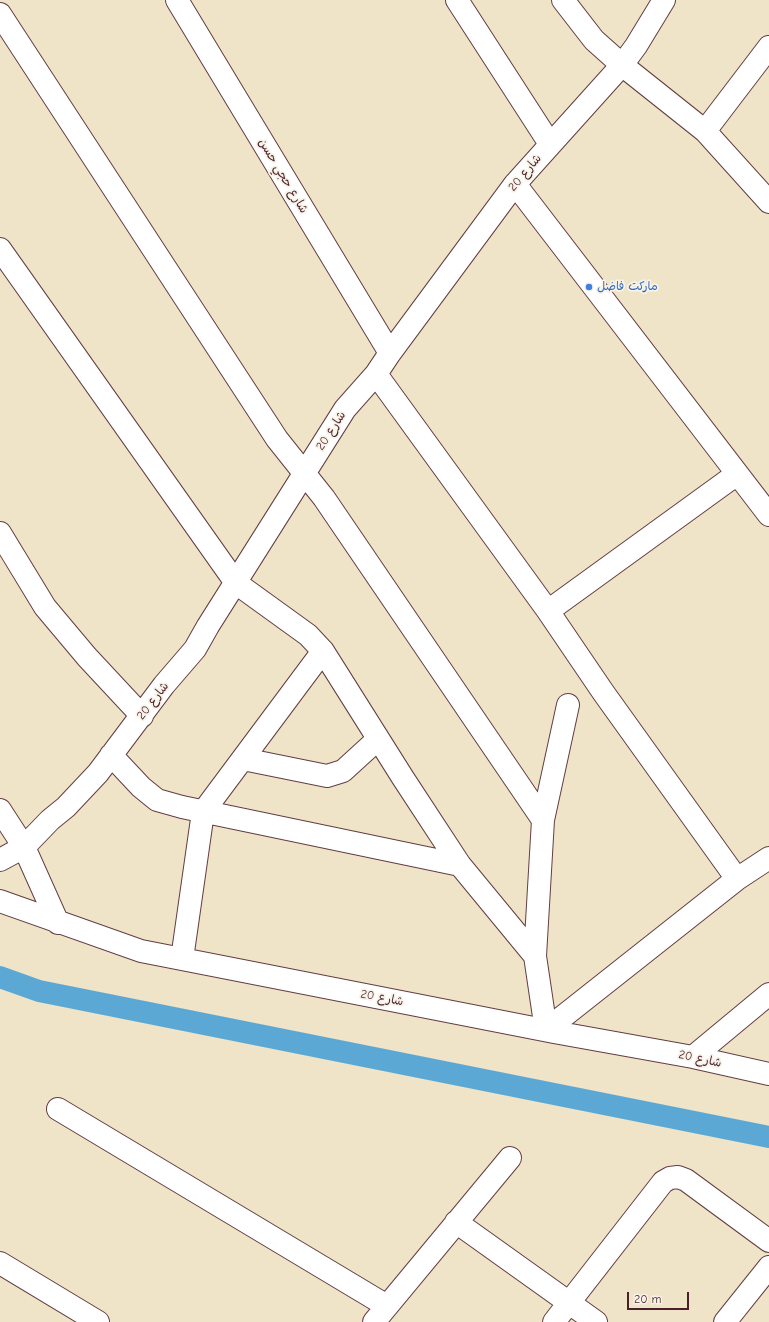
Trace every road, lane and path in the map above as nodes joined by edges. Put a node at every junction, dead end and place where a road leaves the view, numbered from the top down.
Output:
1 (177, 0) edge
2 (457, 0) edge
3 (563, 0) edge
4 (664, 0) edge
5 (0, 14) edge
6 (769, 47) edge
7 (622, 65) junction
8 (705, 131) junction
9 (550, 144) junction
10 (515, 184) junction
11 (769, 200) edge
12 (0, 249) edge
13 (390, 353) junction
14 (376, 374) junction
15 (303, 474) junction
16 (737, 474) junction
17 (769, 515) edge
18 (0, 533) edge
19 (236, 583) junction
20 (548, 612) junction
21 (323, 651) junction
22 (568, 705) dead end
23 (142, 716) junction
24 (378, 739) junction
25 (111, 754) junction
26 (243, 759) junction
27 (0, 810) edge
28 (203, 812) junction
29 (543, 820) junction
30 (24, 847) junction
31 (769, 858) edge
32 (0, 860) edge
33 (460, 865) junction
34 (737, 879) junction
35 (0, 901) edge
36 (58, 923) junction
37 (535, 956) junction
38 (182, 959) junction
39 (769, 994) edge
40 (546, 1030) junction
41 (693, 1057) junction
42 (769, 1074) edge
43 (58, 1109) dead end
44 (510, 1158) dead end
45 (456, 1222) junction
46 (769, 1241) edge
47 (0, 1263) edge
48 (769, 1267) edge
49 (569, 1303) junction
50 (380, 1314) edge
51 (98, 1322) edge
52 (554, 1322) edge
53 (596, 1322) edge
54 (725, 1322) edge

1 - 13 street, شارع حجي حسن
2 - 9 street
3 - 7 street
4 - 7 street, شارع 20
5 - 15 street
6 - 8 street
7 - 8 street
7 - 9 street, شارع 20
8 - 11 street
9 - 10 street, شارع 20
10 - 13 street, شارع 20
10 - 16 street
12 - 19 street
13 - 14 street, شارع 20
14 - 15 street, شارع 20
14 - 20 street
15 - 19 street, شارع 20
15 - 29 street
16 - 17 street
16 - 20 street
18 - 23 street
19 - 21 street
19 - 23 street, شارع 20
20 - 34 street
21 - 24 street
21 - 26 street
22 - 29 street
23 - 25 street, شارع 20
24 - 26 street
24 - 33 street
25 - 28 street
25 - 30 street, شارع 20
26 - 28 street
27 - 30 street
28 - 33 street
28 - 38 street
29 - 37 street
30 - 32 street, شارع 20
30 - 36 street
31 - 34 street
33 - 37 street
34 - 40 street
35 - 36 street, شارع 20
36 - 38 street, شارع 20
37 - 40 street
38 - 40 street, شارع 20
39 - 41 street
40 - 41 street, شارع 20
41 - 42 street, شارع 20
43 - 50 street
44 - 45 street
45 - 49 street
45 - 50 street
46 - 49 street
47 - 51 street
48 - 54 street
49 - 52 street
49 - 53 street

